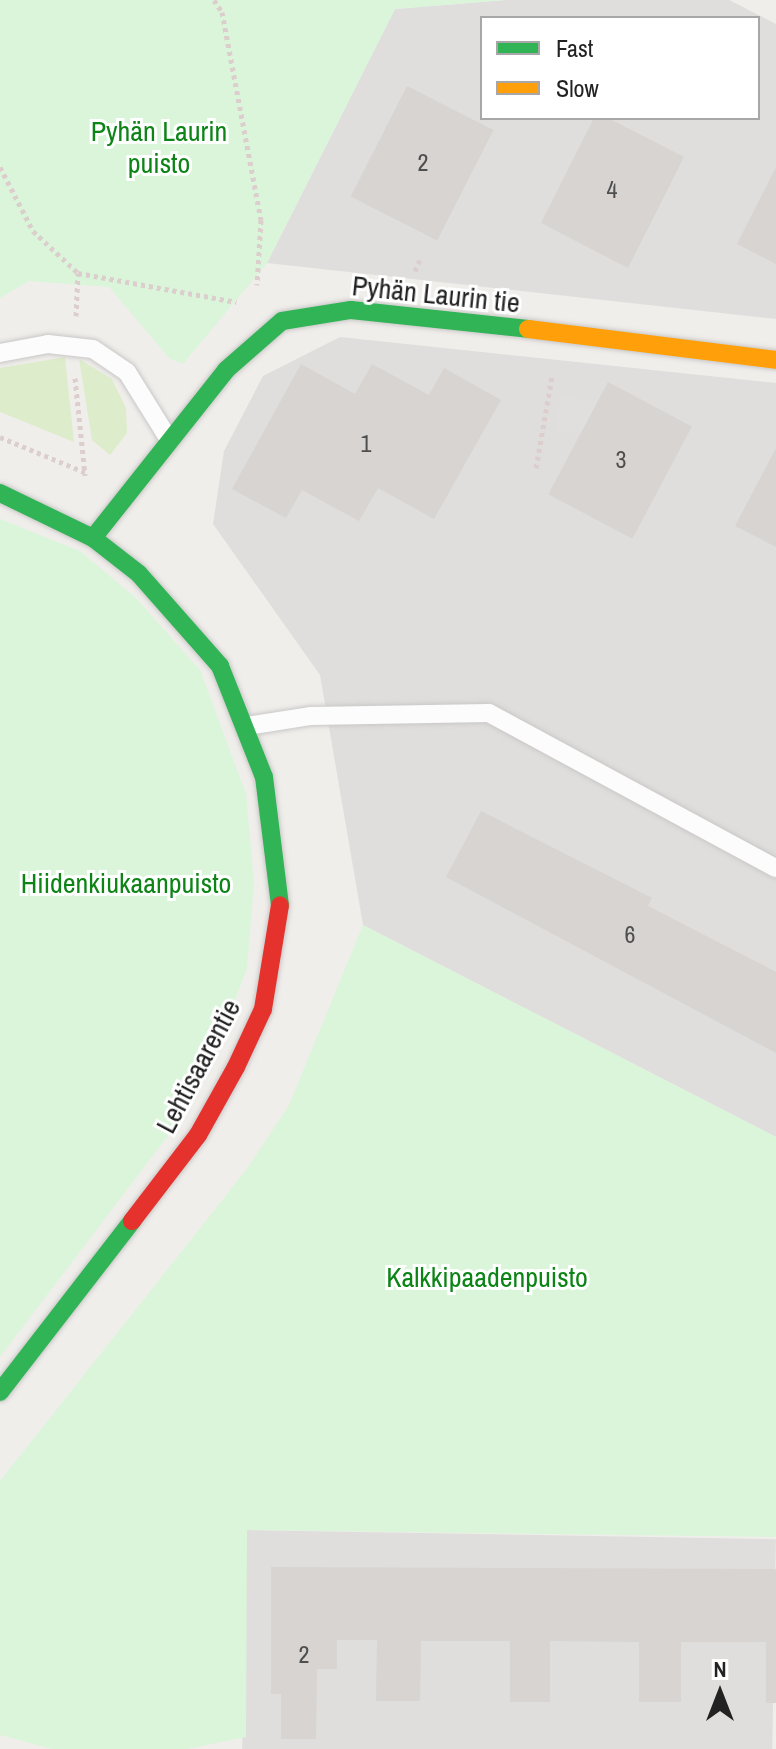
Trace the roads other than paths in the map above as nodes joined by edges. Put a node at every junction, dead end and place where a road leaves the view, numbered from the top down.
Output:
1 (0, 353) edge
2 (776, 360) edge
3 (170, 441) junction
4 (0, 493) edge
5 (93, 538) junction
6 (247, 726) junction
7 (776, 868) edge
8 (0, 1392) edge

1 - 3 lane
2 - 3 street, Pyhän Laurin tie
3 - 5 street, Pyhän Laurin tie
4 - 5 street, Lehtisaarentie
5 - 6 street, Lehtisaarentie
6 - 7 lane
6 - 8 street, Lehtisaarentie

